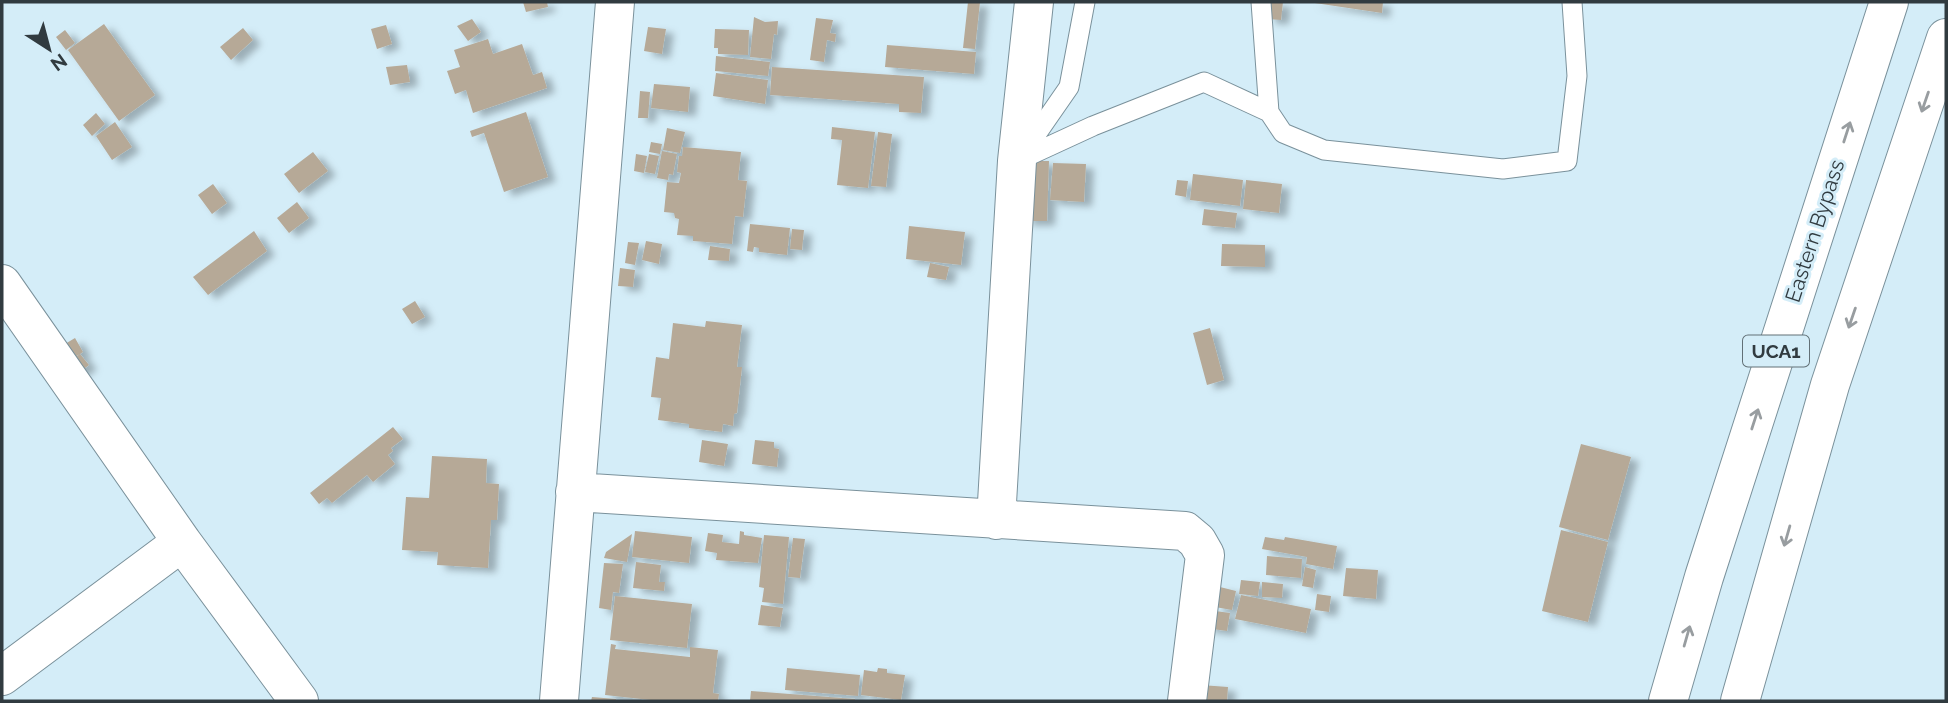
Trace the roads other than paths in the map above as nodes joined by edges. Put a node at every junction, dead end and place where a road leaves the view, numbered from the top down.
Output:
1 (615, 2) edge
2 (1034, 2) edge
3 (1085, 2) edge
4 (1261, 2) edge
5 (1572, 2) edge
6 (1889, 2) edge
7 (1946, 38) edge
8 (1269, 112) junction
9 (1017, 161) junction
10 (2, 284) edge
11 (575, 492) junction
12 (996, 520) junction
13 (182, 542) junction
14 (2, 676) edge
15 (299, 701) edge
16 (559, 701) edge
17 (1187, 701) edge
18 (1668, 701) edge
19 (1740, 701) edge

1 - 11 street
2 - 9 street
3 - 9 lane
4 - 8 lane
5 - 8 lane
18 -> 6 street, Eastern Bypass / UCA1
7 -> 19 street, UCA1
8 - 9 lane
9 - 12 street
10 - 13 street
11 - 12 street
11 - 16 street
12 - 17 street
13 - 14 street
13 - 15 street

